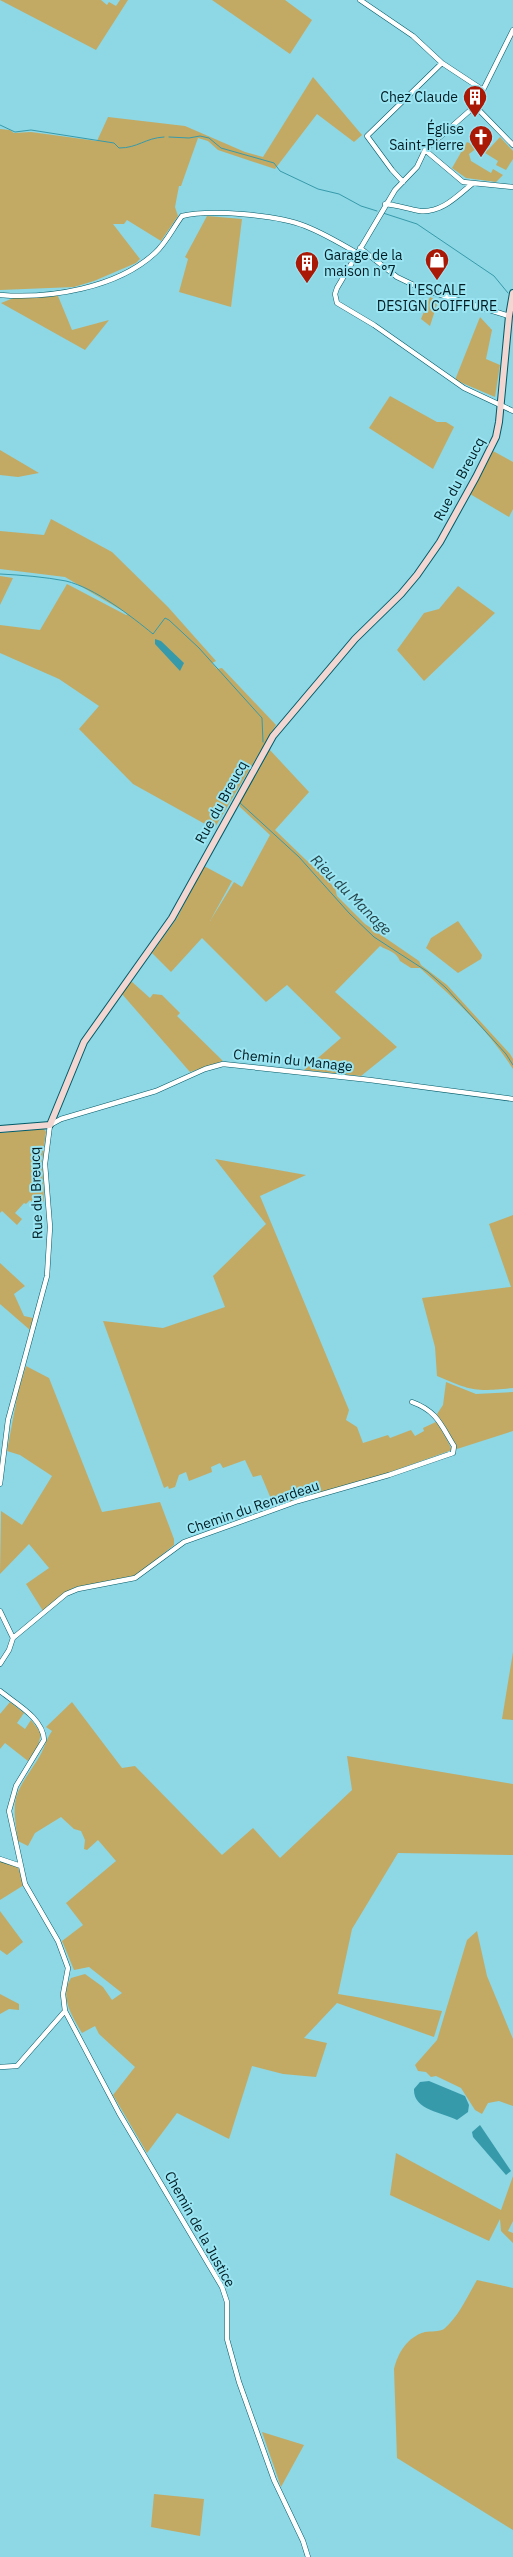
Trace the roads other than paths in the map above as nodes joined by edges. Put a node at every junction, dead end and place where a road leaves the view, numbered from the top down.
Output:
1 (360, 0) edge
2 (513, 30) edge
3 (442, 63) junction
4 (483, 90) junction
5 (475, 106) junction
6 (513, 146) edge
7 (426, 150) junction
8 (403, 182) junction
9 (472, 184) junction
10 (513, 187) edge
11 (384, 204) junction
12 (358, 250) junction
13 (513, 293) edge
14 (0, 296) edge
15 (509, 316) junction
16 (500, 405) junction
17 (513, 412) edge
18 (513, 1099) edge
19 (50, 1125) junction
20 (0, 1129) edge
21 (412, 1402) dead end
22 (0, 1484) edge
23 (0, 1611) edge
24 (13, 1638) junction
25 (0, 1664) edge
26 (0, 1691) edge
27 (0, 1859) edge
28 (20, 1866) junction
29 (66, 2011) junction
30 (0, 2066) edge
31 (308, 2557) edge

1 - 3 street
2 - 4 street
3 - 4 street
3 - 8 street
4 - 5 street
5 - 6 street
5 - 7 street
7 - 8 street
7 - 9 street
8 - 11 street
9 - 10 street
9 - 11 street
11 - 12 street
12 - 14 street
12 - 15 street
12 - 16 street
13 - 15 street, Rue du Breucq
15 - 16 street, Rue du Breucq
16 - 17 street
16 - 19 street, Rue du Breucq
18 - 19 street, Chemin du Manage
19 - 20 street
19 - 22 street, Rue du Breucq
21 - 24 street, Chemin du Renardeau
23 - 24 street
24 - 25 street
26 - 28 street
27 - 28 street
28 - 29 street
29 - 30 street
29 - 31 street, Chemin de la Justice

